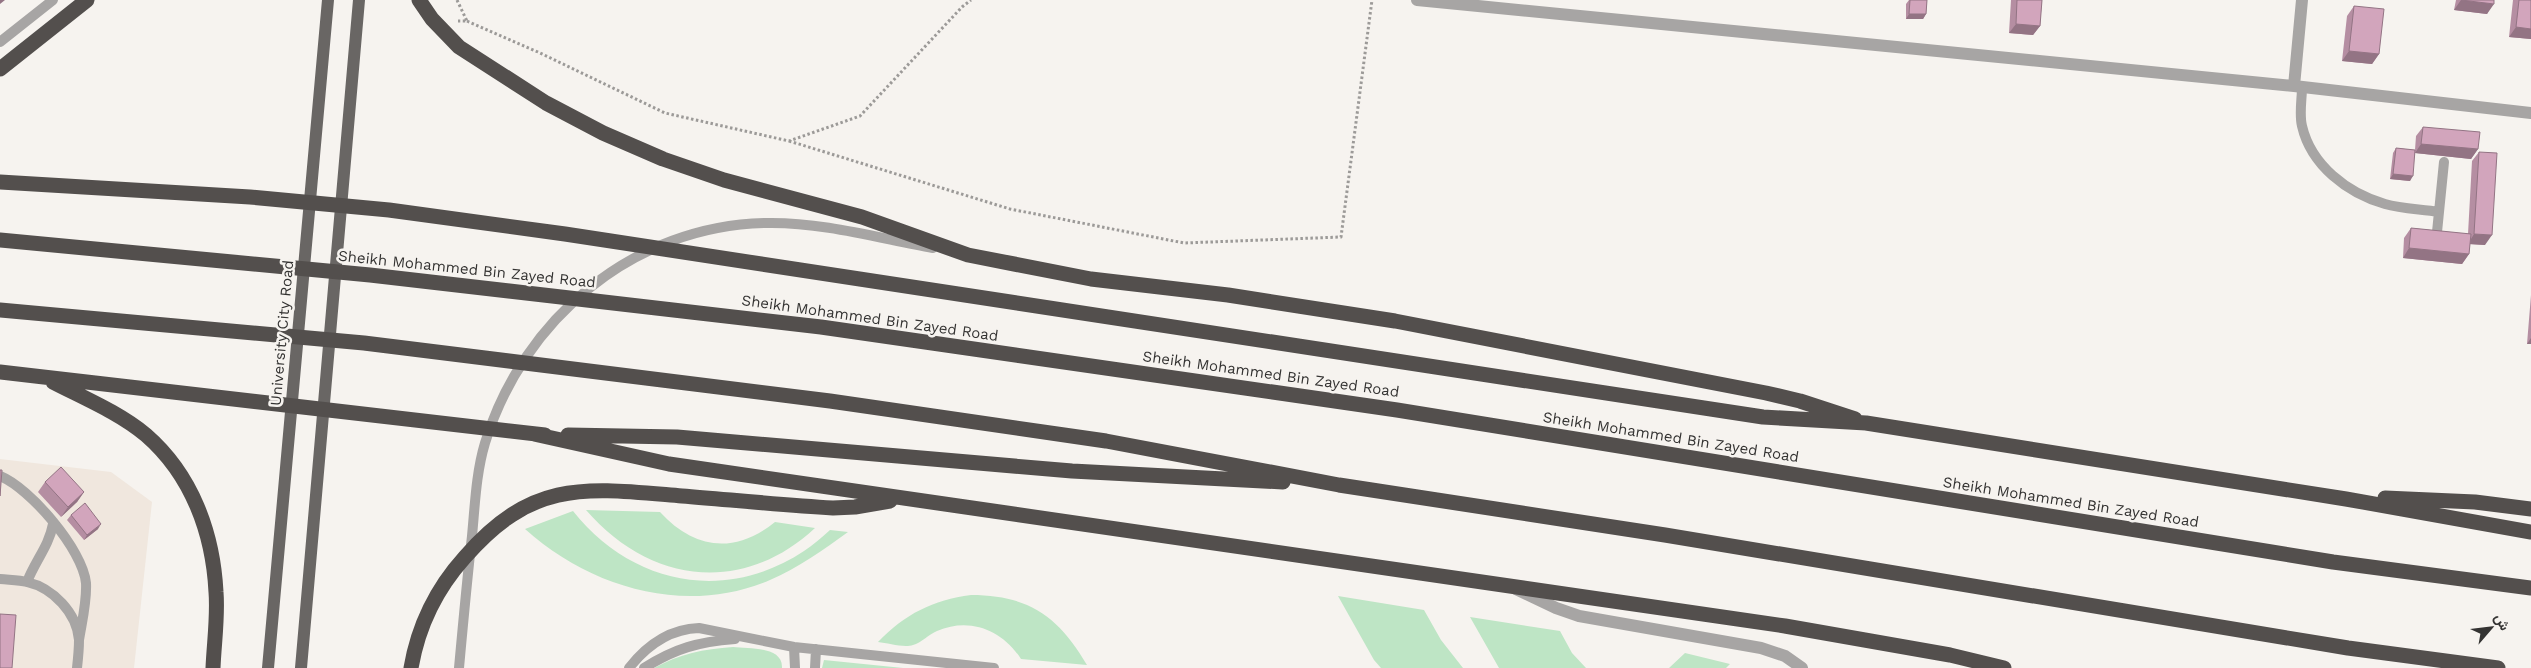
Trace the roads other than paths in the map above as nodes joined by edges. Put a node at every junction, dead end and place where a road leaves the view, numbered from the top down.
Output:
1 (53, 0) edge
2 (87, 0) edge
3 (328, 0) edge
4 (359, 0) edge
5 (419, 0) edge
6 (1417, 0) edge
7 (2302, 0) edge
8 (1485, 3) edge
9 (0, 42) edge
10 (0, 69) edge
11 (2298, 86) junction
12 (2531, 113) edge
13 (2444, 162) dead end
14 (0, 182) edge
15 (2439, 212) junction
16 (2437, 232) edge
17 (0, 240) edge
18 (968, 255) junction
19 (0, 310) edge
20 (0, 372) edge
21 (46, 378) junction
22 (1866, 423) junction
23 (534, 434) junction
24 (0, 476) edge
25 (1339, 485) junction
26 (899, 499) junction
27 (2346, 499) junction
28 (2531, 509) edge
29 (53, 524) junction
30 (2531, 532) edge
31 (0, 579) edge
32 (27, 582) junction
33 (1512, 587) junction
34 (2531, 588) edge
35 (746, 638) junction
36 (79, 640) junction
37 (794, 646) junction
38 (816, 649) junction
39 (77, 668) edge
40 (213, 668) edge
41 (268, 668) edge
42 (301, 668) edge
43 (411, 668) edge
44 (458, 668) edge
45 (629, 668) edge
46 (644, 668) edge
47 (795, 668) edge
48 (815, 668) edge
49 (994, 668) edge
50 (1802, 668) edge
51 (2004, 668) edge
52 (2498, 668) edge

1 - 9 lane
2 - 10 highway
3 - 41 main road, University City Road
4 - 42 main road
5 - 18 highway
6 - 8 street
7 - 11 street
8 - 11 street
11 - 12 street
11 - 15 lane
13 - 15 lane
14 - 22 highway
15 - 16 lane
17 - 34 highway, Sheikh Mohammed Bin Zayed Road
18 - 22 highway
18 - 44 lane
19 - 25 highway
20 - 21 highway
21 - 23 highway
21 - 40 highway
22 - 27 highway
23 - 25 highway
23 - 26 highway
24 - 29 lane
25 - 52 highway
26 - 33 highway
26 - 43 highway
27 - 28 highway
27 - 30 highway
29 - 32 lane
29 - 36 lane
31 - 32 lane
32 - 36 lane
33 - 50 street
33 - 51 highway
35 - 37 lane
35 - 45 lane
35 - 46 lane
36 - 39 lane
37 - 38 lane
37 - 47 lane
38 - 48 lane
38 - 49 lane

